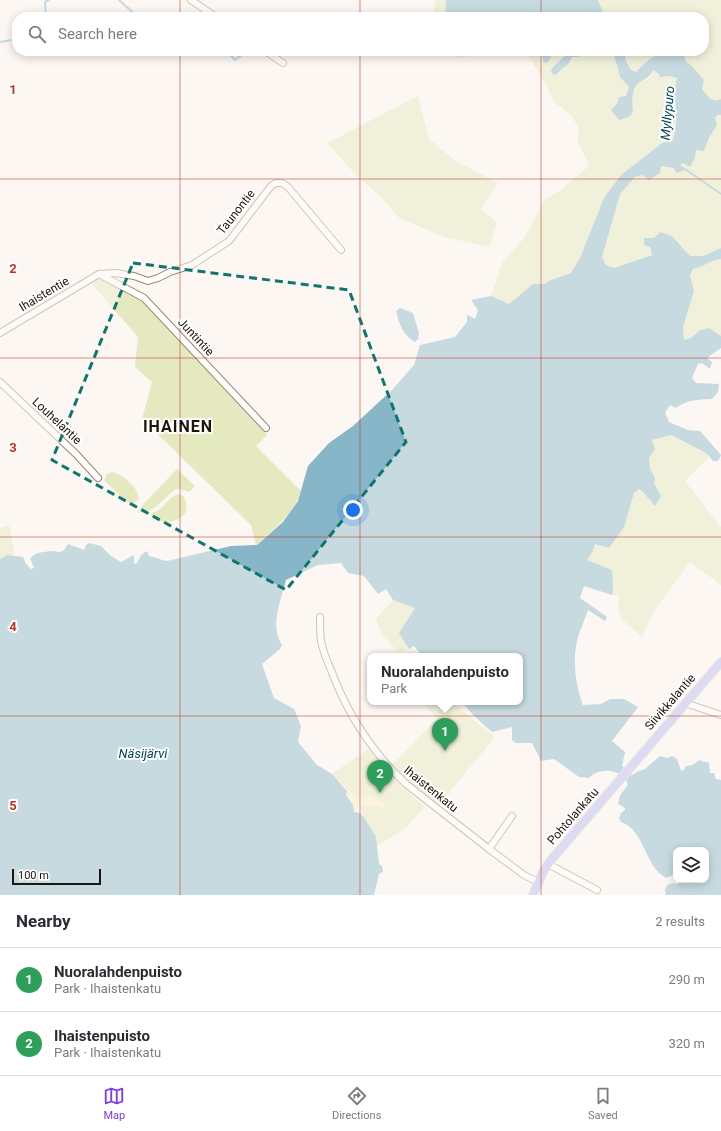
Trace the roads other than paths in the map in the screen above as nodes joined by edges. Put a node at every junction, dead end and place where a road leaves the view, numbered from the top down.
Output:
1 (191, 0) edge
2 (209, 12) edge
3 (272, 56) edge
4 (283, 63) dead end
5 (341, 250) dead end
6 (99, 274) junction
7 (0, 333) edge
8 (0, 382) edge
9 (266, 428) dead end
10 (98, 478) dead end
11 (320, 617) dead end
12 (721, 662) edge
13 (685, 703) junction
14 (721, 715) edge
15 (638, 758) joint
16 (512, 816) dead end
17 (489, 849) junction
18 (548, 864) junction
19 (538, 882) junction
20 (597, 890) dead end
21 (533, 895) edge

1 - 2 street
3 - 4 street
5 - 6 street, Taunontie
6 - 7 street, Ihaistentie
6 - 9 street, Juntintie
8 - 10 street, Louhelantie
11 - 17 street, Ihaistenkatu
12 - 13 main road, Siivikkalantie
13 - 14 street
13 - 15 main road, Siivikkalantie
15 - 18 main road, Pohtolankatu
16 - 17 street
17 - 19 street, Ihaistenkatu
18 - 19 main road, Pohtolankatu
18 - 20 street
19 - 21 main road, Pohtolankatu

